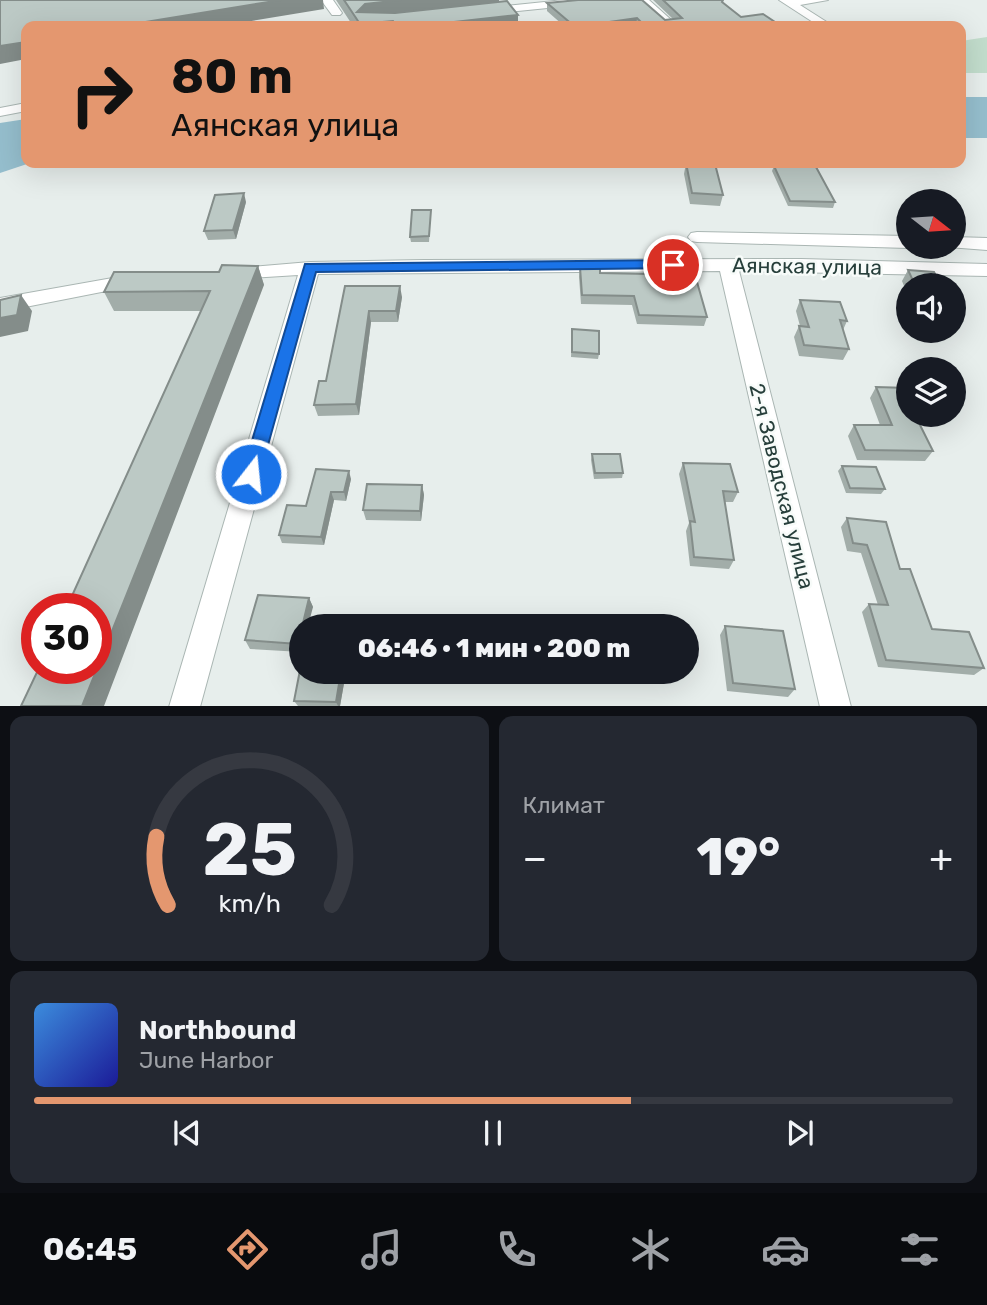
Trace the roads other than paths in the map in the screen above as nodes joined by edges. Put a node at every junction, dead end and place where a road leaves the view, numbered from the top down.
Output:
1 (327, 0) edge
2 (597, 0) edge
3 (642, 0) edge
4 (822, 0) edge
5 (787, 1) edge
6 (528, 3) edge
7 (336, 13) dead end
8 (472, 13) edge
9 (666, 21) edge
10 (819, 21) edge
11 (21, 108) edge
12 (0, 112) edge
13 (697, 237) dead end
14 (896, 242) edge
15 (966, 243) edge
16 (987, 244) edge
17 (728, 265) junction
18 (310, 268) junction
19 (987, 270) edge
20 (213, 275) edge
21 (158, 279) edge
22 (0, 305) edge
23 (184, 706) edge
24 (836, 706) edge

1 - 7 street
2 - 6 street
3 - 9 street
4 - 5 street
5 - 10 street
6 - 8 street
11 - 12 street
13 - 14 street
15 - 16 street
17 - 18 street, Аянская улица
17 - 19 street, Аянская улица
17 - 24 street, 2-я Заводская улица
18 - 20 street, Аянская улица
18 - 23 street
21 - 22 street

